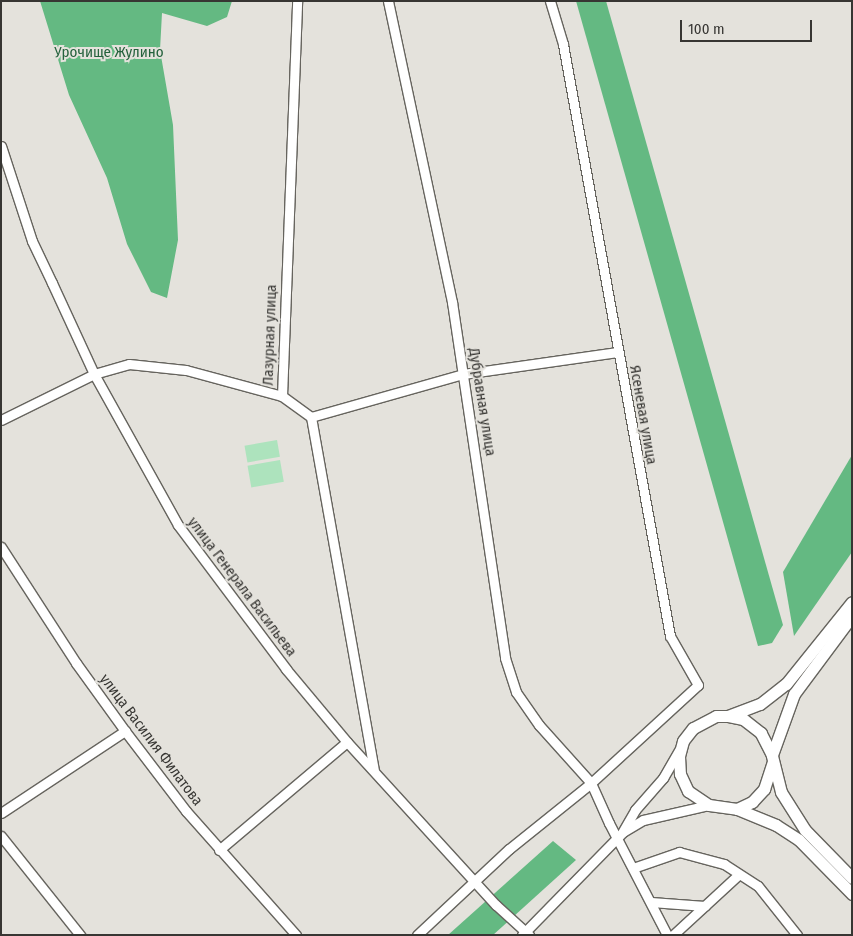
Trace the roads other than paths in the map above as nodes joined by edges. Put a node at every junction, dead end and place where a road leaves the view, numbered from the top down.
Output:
1 (299, 1) edge
2 (388, 1) edge
3 (550, 1) edge
4 (1, 146) edge
5 (617, 352) junction
6 (94, 374) junction
7 (463, 374) junction
8 (282, 396) junction
9 (311, 417) junction
10 (1, 420) edge
11 (1, 547) edge
12 (852, 602) edge
13 (852, 616) edge
14 (728, 716) junction
15 (125, 731) junction
16 (347, 742) junction
17 (683, 742) junction
18 (773, 758) junction
19 (374, 769) junction
20 (592, 783) junction
21 (709, 805) junction
22 (737, 809) junction
23 (1, 813) edge
24 (620, 834) junction
25 (1, 836) edge
26 (219, 850) junction
27 (633, 868) junction
28 (738, 875) junction
29 (852, 878) edge
30 (476, 882) junction
31 (852, 894) edge
32 (651, 902) junction
33 (705, 906) junction
34 (525, 934) edge
35 (80, 935) edge
36 (296, 935) edge
37 (417, 935) edge
38 (667, 935) edge
39 (673, 935) edge
40 (797, 935) edge

1 - 8 street, Лазурная улица
2 - 7 street, Дубравная улица
3 - 5 street, Ясеневая улица
4 - 6 street, улица Генерала Васильева
5 - 7 street
5 - 20 street, Ясеневая улица
6 - 8 street
6 - 10 street
6 - 16 street, улица Генерала Васильева
7 - 9 street
7 - 20 street, Дубравная улица
8 - 9 street, Лазурная улица
9 - 19 street
11 - 15 street, улица Василия Филатова
12 - 14 main road
13 - 18 main road
14 - 17 main road
14 - 18 main road
15 - 23 street
15 - 26 street, улица Василия Филатова
16 - 19 street, улица Генерала Васильева
16 - 26 street
17 - 21 main road
17 - 24 street
18 - 22 main road
18 - 29 main road
19 - 30 street, улица Генерала Васильева
20 - 24 street, Дубравная улица
20 - 30 street
21 - 22 main road
21 - 24 street
22 - 31 main road
24 - 27 street, Дубравная улица
24 - 34 street
25 - 35 street
26 - 36 street, улица Василия Филатова
27 - 28 street
27 - 32 street, Дубравная улица
28 - 33 street
28 - 40 street
30 - 34 street, улица Генерала Васильева
30 - 37 street
32 - 33 street
32 - 38 street, Дубравная улица
33 - 39 street

